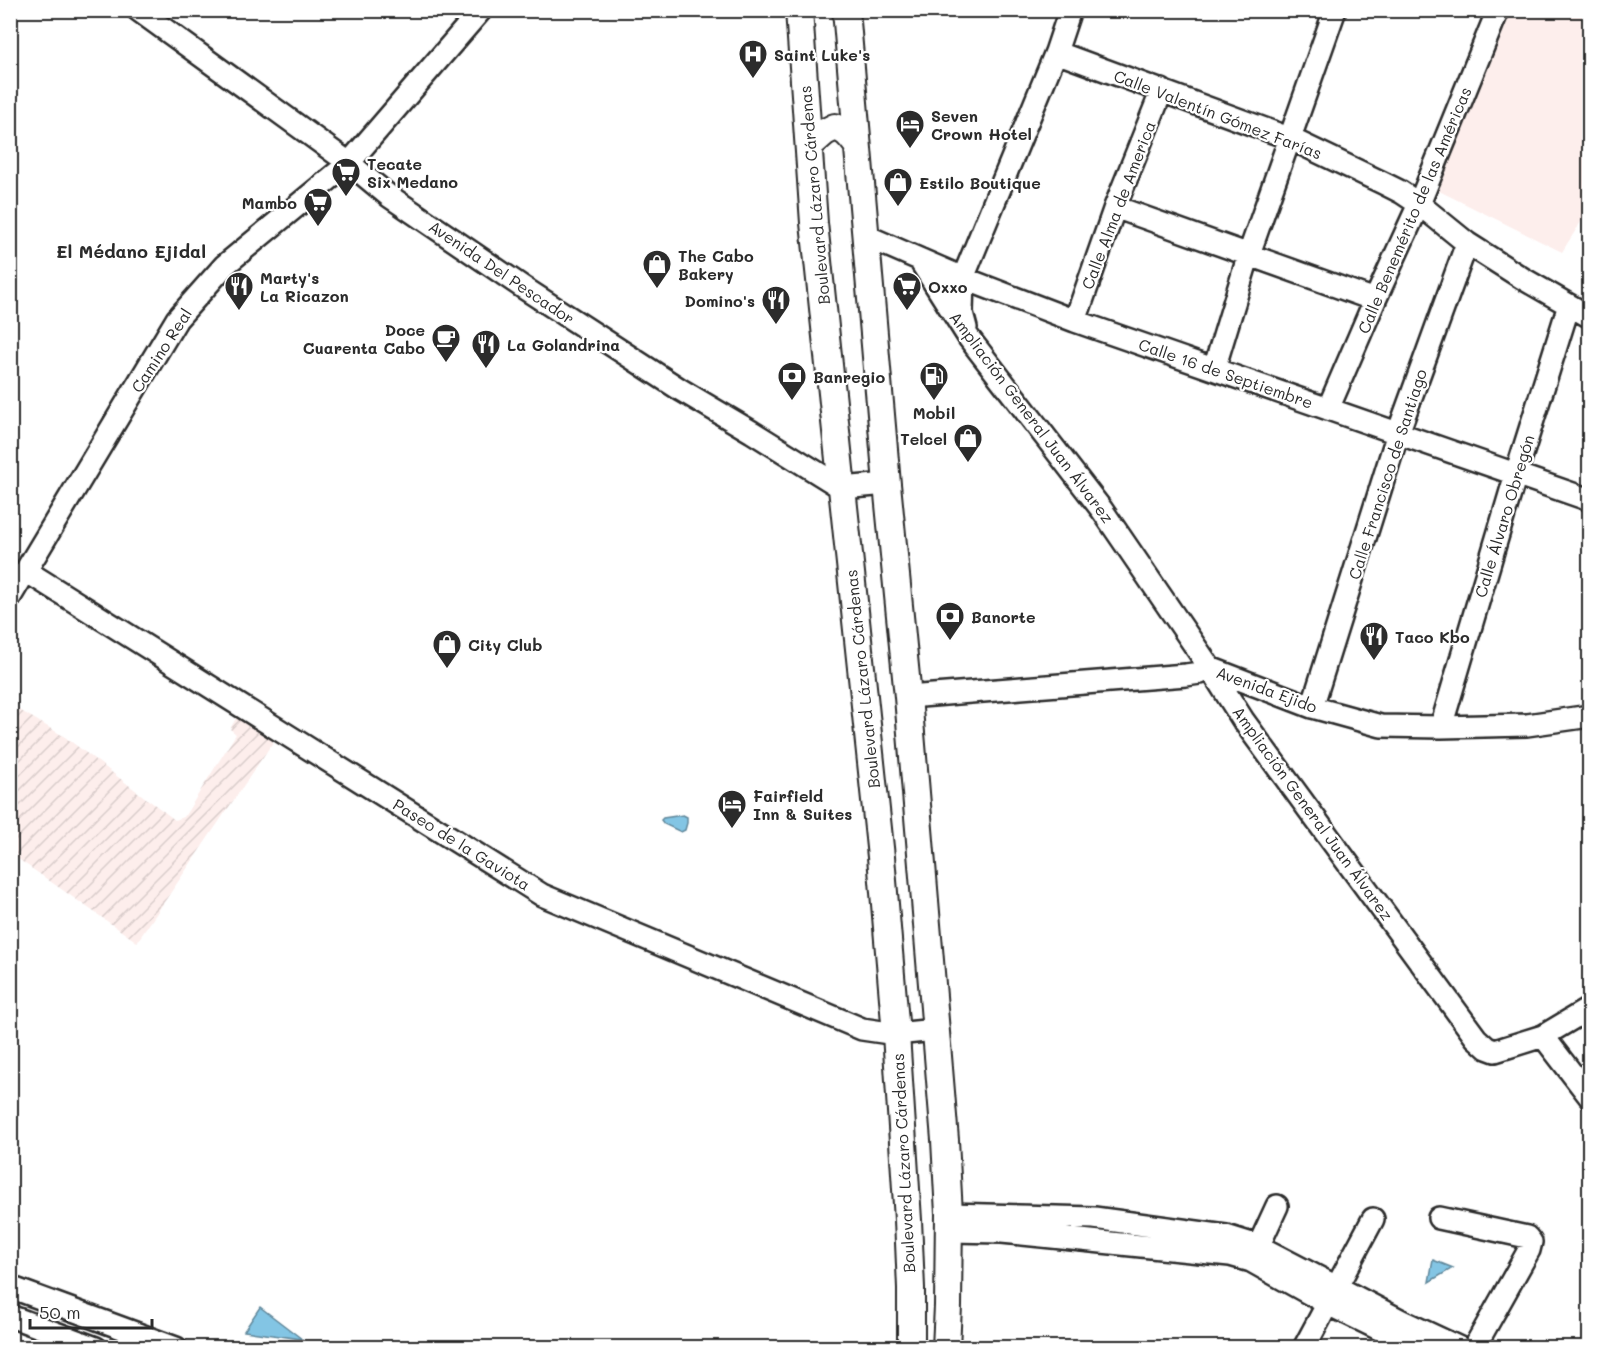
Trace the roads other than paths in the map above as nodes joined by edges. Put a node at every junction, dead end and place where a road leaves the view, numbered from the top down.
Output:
1 (138, 10) edge
2 (481, 10) edge
3 (799, 10) edge
4 (846, 10) edge
5 (1070, 10) edge
6 (1335, 10) edge
7 (1498, 10) edge
8 (1056, 52) junction
9 (1162, 90) junction
10 (1289, 138) junction
11 (857, 145) junction
12 (809, 146) junction
13 (349, 163) junction
14 (1419, 204) junction
15 (1115, 207) junction
16 (866, 236) junction
17 (1467, 243) junction
18 (1249, 255) junction
19 (919, 259) junction
20 (963, 278) junction
21 (1375, 300) junction
22 (1569, 305) junction
23 (1590, 316) edge
24 (1075, 321) junction
25 (969, 338) junction
26 (1214, 369) junction
27 (1328, 409) junction
28 (1398, 433) junction
29 (1516, 474) junction
30 (887, 484) junction
31 (842, 488) junction
32 (1590, 500) edge
33 (26, 571) junction
34 (10, 597) edge
35 (1210, 668) junction
36 (908, 697) junction
37 (1312, 707) junction
38 (1590, 716) edge
39 (1441, 727) junction
40 (1590, 1008) edge
41 (935, 1030) junction
42 (896, 1034) junction
43 (1543, 1036) junction
44 (1590, 1097) edge
45 (1277, 1206) dead end
46 (1439, 1218) dead end
47 (1373, 1219) dead end
48 (908, 1220) junction
49 (949, 1223) junction
50 (1255, 1254) junction
51 (10, 1287) edge
52 (1332, 1295) junction
53 (10, 1316) edge
54 (96, 1347) edge
55 (176, 1347) edge
56 (898, 1347) edge
57 (910, 1347) edge
58 (946, 1347) edge
59 (1304, 1347) edge
60 (1418, 1347) edge
61 (1460, 1347) edge
62 (1474, 1347) edge

1 - 13 street, Avenida Del Pescador
2 - 13 street, Camino Real
3 - 12 main road, Boulevard Lázaro Cárdenas
4 - 11 main road
5 - 8 street
6 - 10 street
7 - 14 street, Calle Benemérito de las Américas
8 - 9 street, Calle Valentín Gómez Farías
8 - 20 street
9 - 10 street, Calle Valentín Gómez Farías
9 - 15 street, Calle Alma de America
10 - 14 street, Calle Valentín Gómez Farías
10 - 18 street
11 - 12 main road
11 - 16 main road
12 - 31 main road, Boulevard Lázaro Cárdenas
13 - 31 street, Avenida Del Pescador
13 - 33 street, Camino Real
14 - 17 street, Calle Valentín Gómez Farías
14 - 21 street, Calle Benemérito de las Américas
15 - 18 street
15 - 24 street, Calle Alma de America
16 - 19 street, Calle 16 de Septiembre
16 - 30 main road
17 - 22 street, Calle Valentín Gómez Farías
17 - 28 street, Calle Francisco de Santiago
18 - 21 street
18 - 26 street
19 - 20 street, Calle 16 de Septiembre
19 - 25 street, Ampliación General Juan Álvarez
20 - 24 street, Calle 16 de Septiembre
20 - 25 street
21 - 27 street, Calle Benemérito de las Américas
22 - 23 street, Calle Valentín Gómez Farías
22 - 29 street, Calle Álvaro Obregón
24 - 26 street, Calle 16 de Septiembre
25 - 35 street, Ampliación General Juan Álvarez
26 - 27 street, Calle 16 de Septiembre
27 - 28 street, Calle 16 de Septiembre
28 - 29 street, Calle 16 de Septiembre
28 - 37 street, Calle Francisco de Santiago
29 - 32 street, Calle 16 de Septiembre
29 - 39 street, Calle Álvaro Obregón
30 - 31 street
30 - 36 main road
31 - 42 main road, Boulevard Lázaro Cárdenas
33 - 34 street, Camino Real
33 - 42 street, Paseo de la Gaviota
35 - 36 street, Avenida Ejido
35 - 37 street, Avenida Ejido
35 - 43 street, Ampliación General Juan Álvarez
36 - 41 main road
37 - 39 street, Avenida Ejido
38 - 39 street, Avenida Ejido
40 - 43 street
41 - 42 street, Paseo de la Gaviota
41 - 49 main road
42 - 48 main road, Boulevard Lázaro Cárdenas
43 - 44 street
45 - 50 street
46 - 62 street
47 - 52 street
48 - 56 main road
48 - 57 main road, Boulevard Lázaro Cárdenas
49 - 50 street
49 - 58 main road
50 - 52 street
51 - 55 street
52 - 59 street
52 - 60 street
52 - 61 street
53 - 54 street

